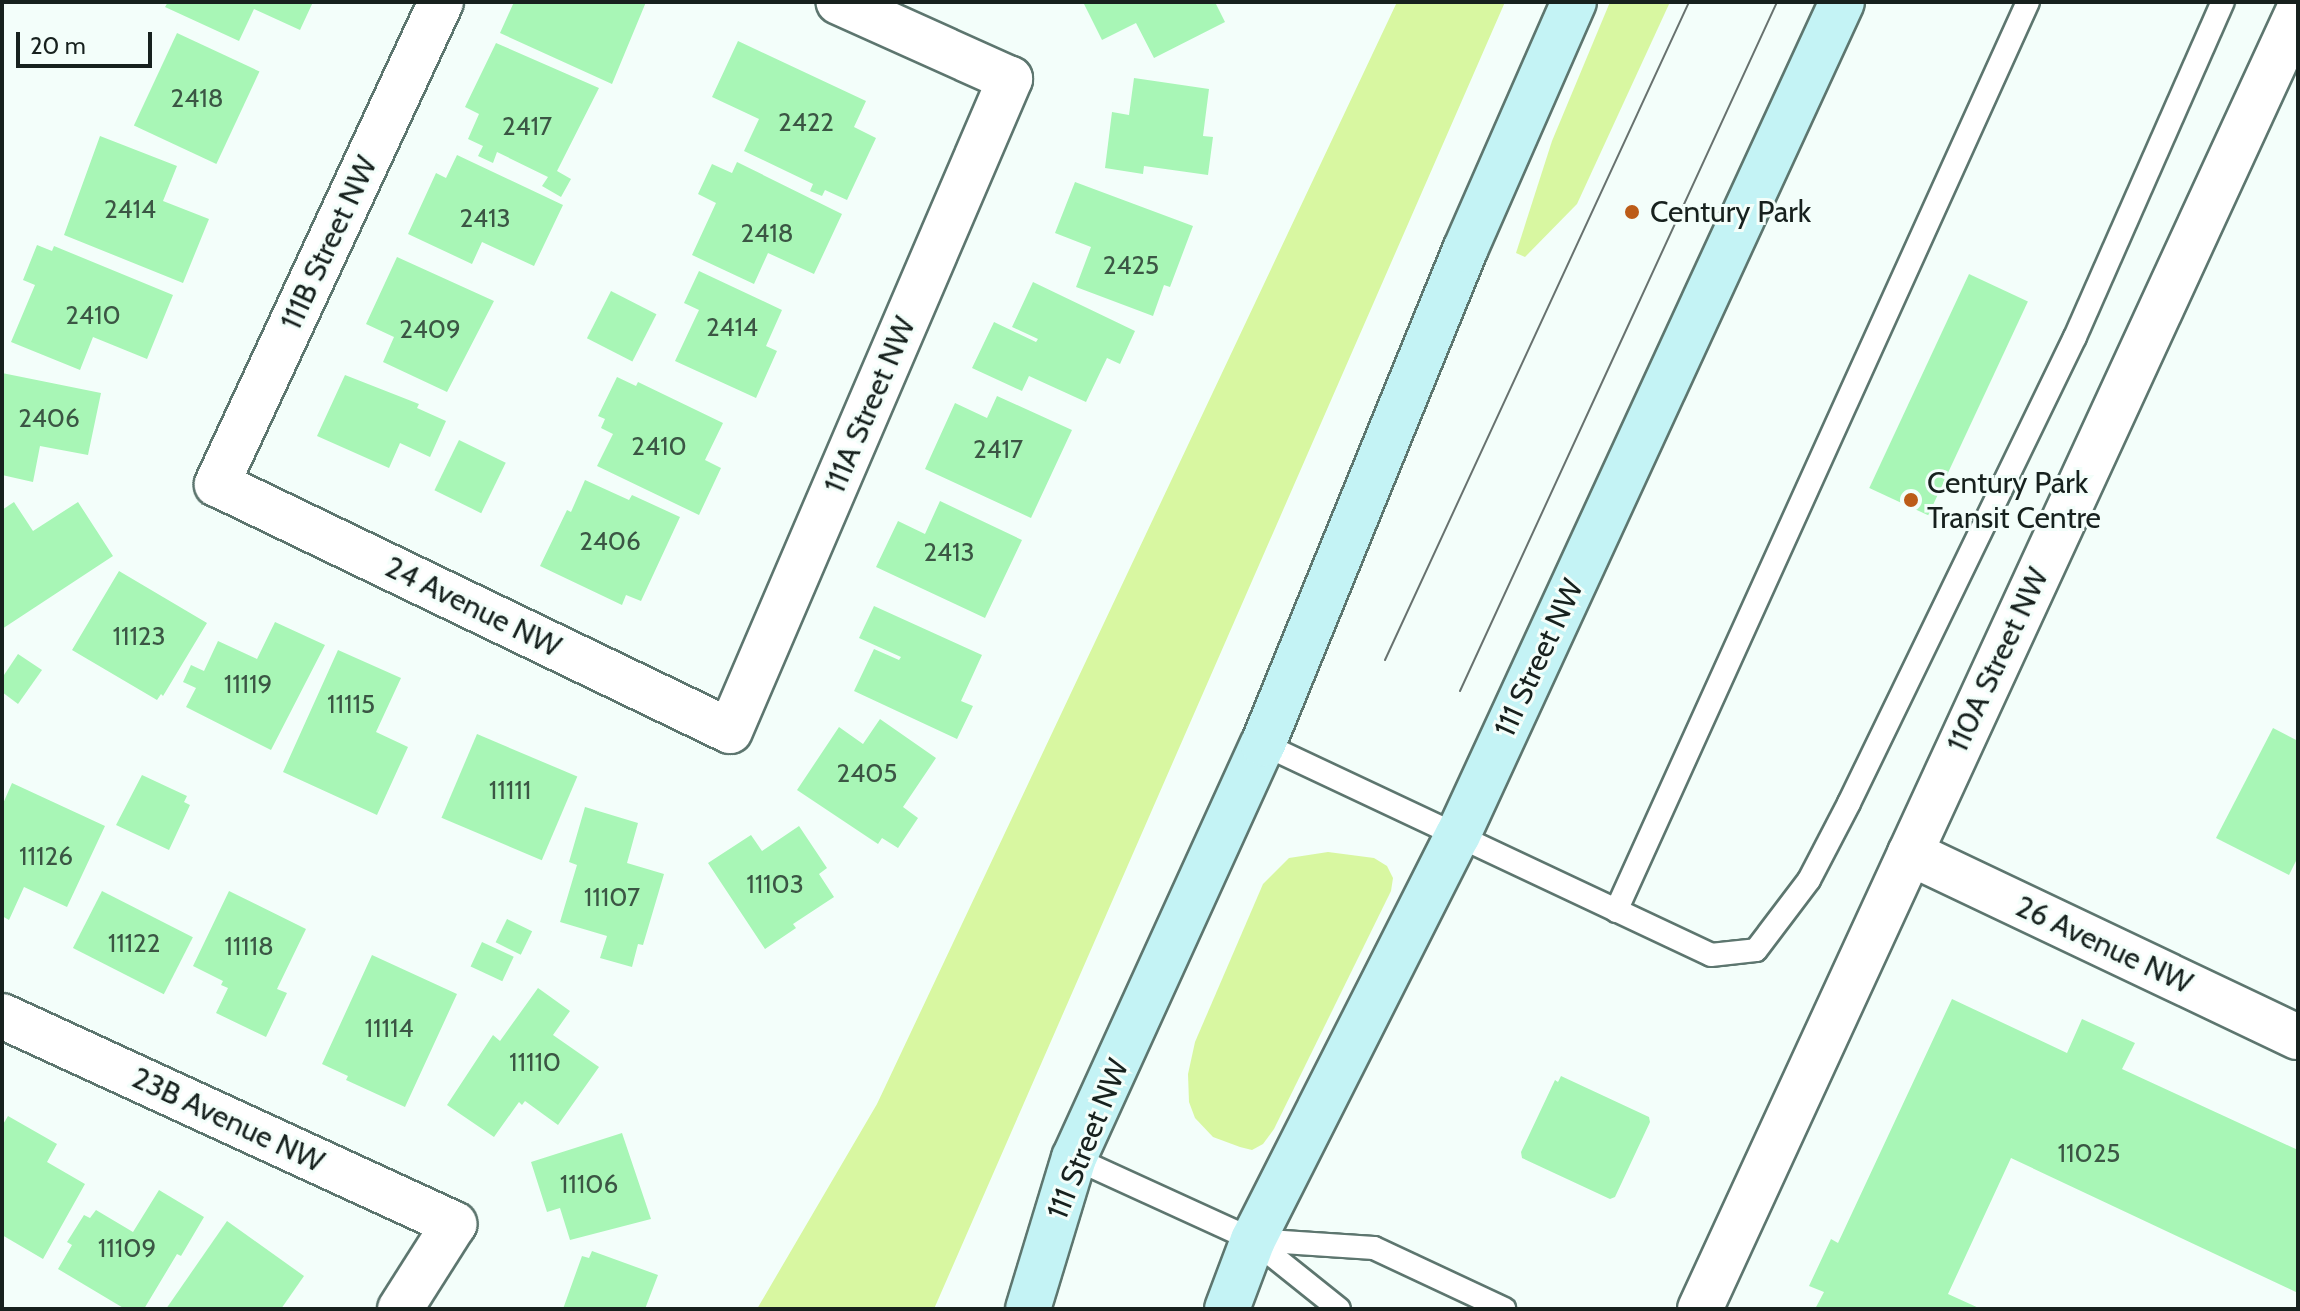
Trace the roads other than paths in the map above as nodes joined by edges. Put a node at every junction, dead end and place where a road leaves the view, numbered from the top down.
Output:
1 (441, 2) edge
2 (839, 2) edge
3 (1574, 2) edge
4 (1842, 2) edge
5 (2028, 2) edge
6 (2223, 2) edge
7 (2298, 12) edge
8 (217, 484) joint
9 (730, 731) joint
10 (1263, 744) junction
11 (1458, 835) junction
12 (1910, 853) junction
13 (1616, 911) junction
14 (2, 1016) edge
15 (2298, 1037) edge
16 (1074, 1158) junction
17 (1253, 1240) junction
18 (400, 1309) edge
19 (1028, 1309) edge
20 (1227, 1309) edge
21 (1339, 1309) edge
22 (1504, 1309) edge
23 (1700, 1309) edge

1 - 8 street, 111B Street NW
2 - 9 street, 111A Street NW
3 - 10 main road, 111 Street NW
4 - 11 main road, 111 Street NW
5 - 13 lane
6 - 13 lane
7 - 12 street, 110A Street NW
8 - 9 street, 24 Avenue NW
10 - 11 lane
10 - 16 main road, 111 Street NW
11 - 13 lane
11 - 17 main road, 111 Street NW
12 - 15 street, 26 Avenue NW
12 - 23 street, 110A Street NW
14 - 18 street, 23B Avenue NW
16 - 17 lane
16 - 19 main road, 111 Street NW
17 - 20 main road, 111 Street NW
17 - 21 lane
17 - 22 lane

